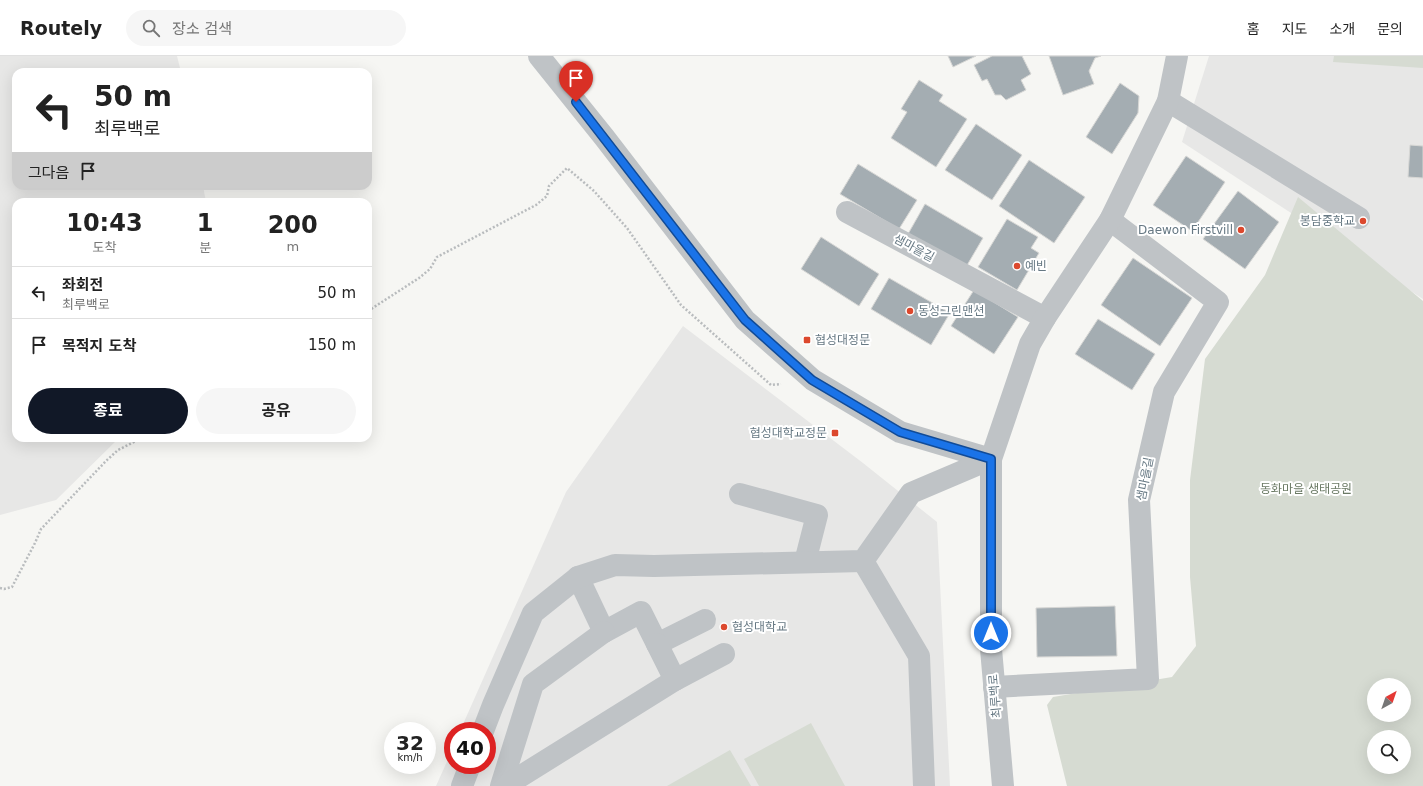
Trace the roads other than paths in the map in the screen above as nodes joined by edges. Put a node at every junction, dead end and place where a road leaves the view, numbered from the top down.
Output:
1 (539, 56) edge
2 (1177, 56) edge
3 (1168, 101) junction
4 (847, 212) dead end
5 (1359, 218) dead end
6 (1110, 220) junction
7 (1045, 318) junction
8 (991, 459) junction
9 (740, 494) dead end
10 (863, 561) junction
11 (805, 562) junction
12 (578, 577) junction
13 (705, 620) dead end
14 (604, 632) junction
15 (657, 644) junction
16 (724, 654) dead end
17 (675, 680) junction
18 (994, 687) junction
19 (486, 722) edge
20 (467, 774) edge
21 (462, 786) edge
22 (501, 786) edge
23 (505, 786) edge
24 (924, 786) edge
25 (1003, 786) edge

1 - 8 street
2 - 3 street
3 - 5 street
3 - 6 street
4 - 7 street, 샘마을길
6 - 7 street
6 - 18 street, 샘마을길
7 - 8 street
8 - 10 street
8 - 18 street, 최루백로
9 - 11 street
10 - 11 street
10 - 24 street
11 - 12 street
12 - 14 street
12 - 19 street
13 - 15 street
14 - 15 street
14 - 22 street
15 - 17 street
16 - 17 street
17 - 23 street
18 - 25 street, 최루백로
20 - 21 street

